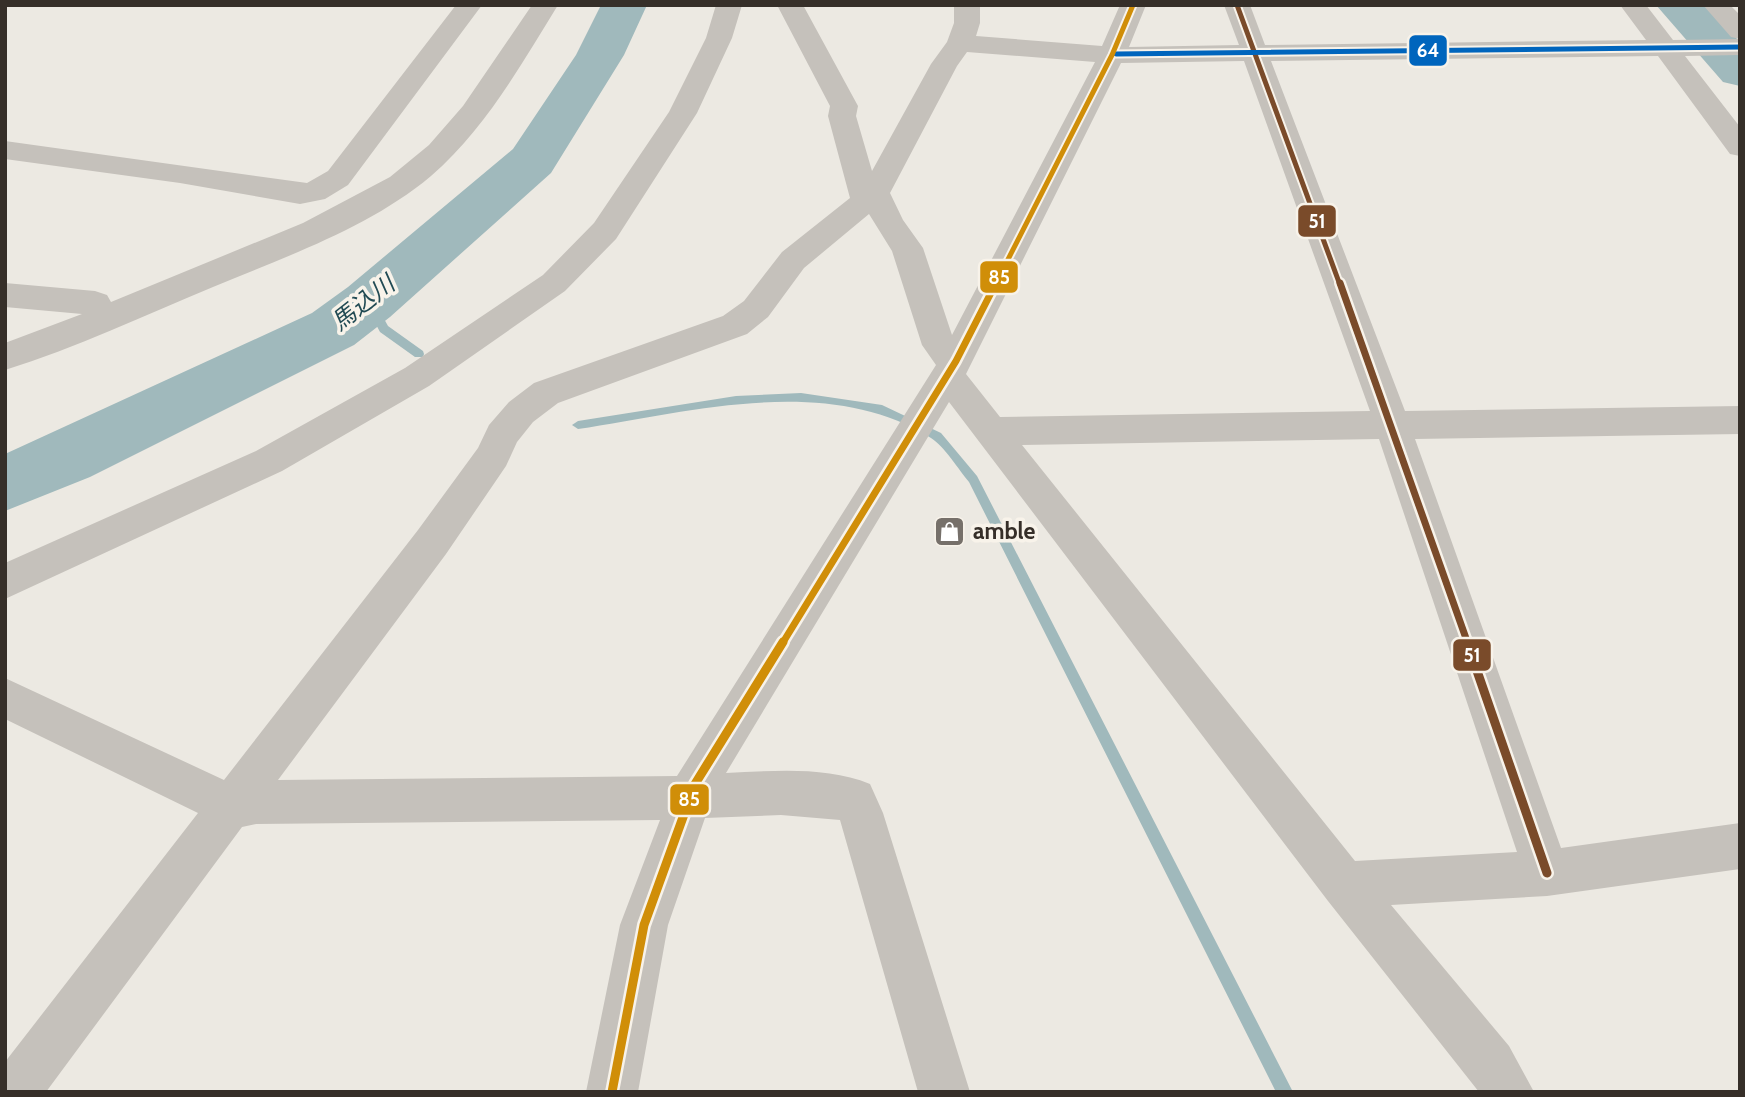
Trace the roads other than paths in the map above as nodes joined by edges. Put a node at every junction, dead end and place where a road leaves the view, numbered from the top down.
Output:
1 (469, 5) edge
2 (545, 5) edge
3 (729, 5) edge
4 (790, 5) edge
5 (967, 5) edge
6 (1133, 5) edge
7 (1237, 5) edge
8 (1633, 5) edge
9 (1716, 5) edge
10 (1740, 31) edge
11 (960, 43) junction
12 (1740, 47) edge
13 (1665, 49) junction
14 (1252, 51) junction
15 (1112, 55) junction
16 (1740, 147) edge
17 (5, 150) edge
18 (870, 196) junction
19 (5, 295) edge
20 (94, 303) dead end
21 (5, 357) edge
22 (943, 382) junction
23 (1740, 420) edge
24 (1393, 427) junction
25 (991, 431) junction
26 (5, 582) edge
27 (5, 698) edge
28 (690, 797) junction
29 (233, 807) junction
30 (1740, 846) edge
31 (1547, 873) junction
32 (1345, 885) junction
33 (14, 1092) edge
34 (612, 1092) edge
35 (944, 1092) edge
36 (1508, 1092) edge

1 - 17 street
2 - 21 street
3 - 26 street
4 - 18 street
5 - 11 street
6 - 15 street
7 - 14 street
8 - 13 street
9 - 10 street
11 - 15 street
11 - 18 street
12 - 13 street
13 - 14 street
13 - 16 street
14 - 15 street
14 - 24 street
15 - 22 street
18 - 22 street
18 - 29 street
19 - 20 street
22 - 25 street
22 - 28 street
23 - 24 street
24 - 25 street
24 - 31 street
25 - 32 street
27 - 29 street
28 - 29 street
28 - 34 street
28 - 35 street
29 - 33 street
30 - 31 street
31 - 32 street
32 - 36 street

